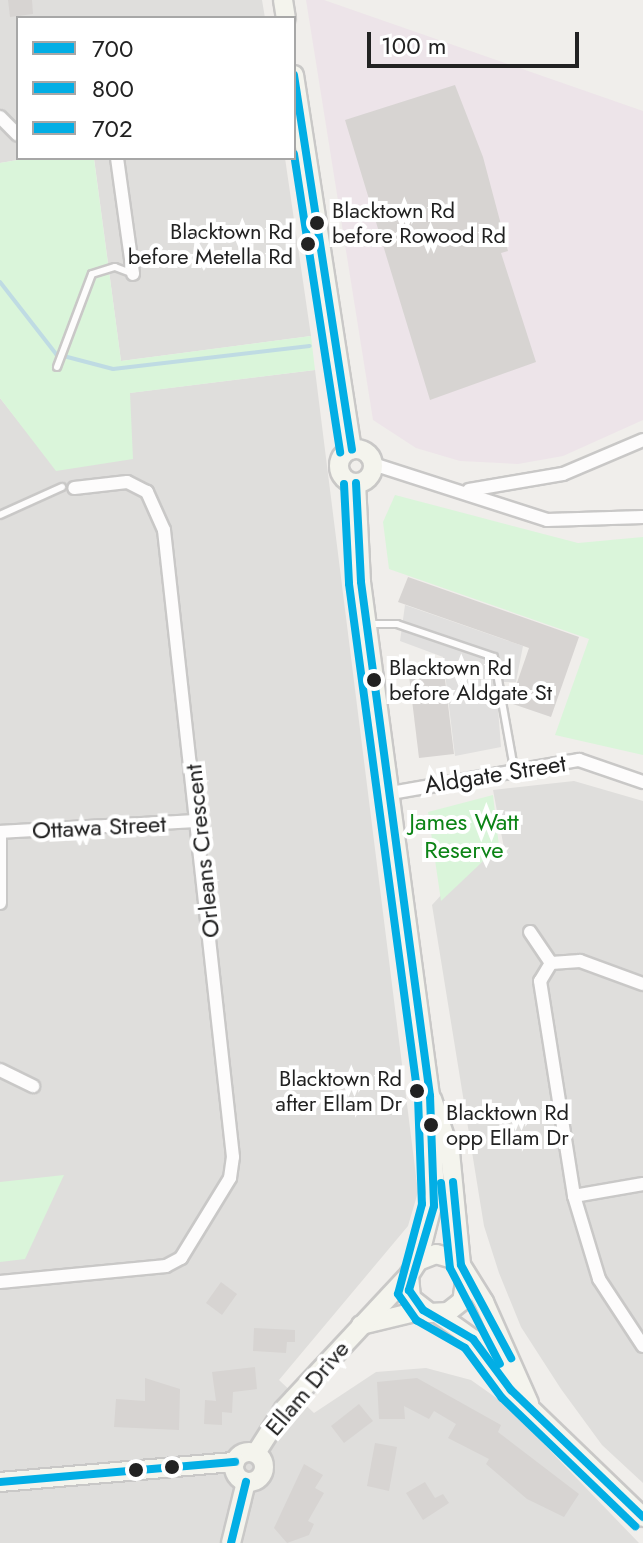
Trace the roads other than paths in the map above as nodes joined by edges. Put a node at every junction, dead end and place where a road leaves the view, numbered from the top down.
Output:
1 (296, 88) edge
2 (0, 117) edge
3 (16, 133) edge
4 (117, 160) edge
5 (133, 274) joint
6 (57, 367) dead end
7 (643, 440) edge
8 (352, 450) junction
9 (373, 464) junction
10 (356, 483) junction
11 (68, 487) joint
12 (469, 490) junction
13 (0, 515) edge
14 (643, 517) edge
15 (367, 624) junction
16 (514, 768) junction
17 (643, 782) edge
18 (391, 793) junction
19 (199, 821) junction
20 (0, 832) edge
21 (0, 903) edge
22 (530, 932) dead end
23 (551, 963) junction
24 (643, 984) edge
25 (0, 1070) edge
26 (33, 1086) dead end
27 (430, 1096) junction
28 (643, 1184) edge
29 (574, 1196) junction
30 (413, 1268) junction
31 (464, 1270) junction
32 (0, 1282) edge
33 (431, 1312) junction
34 (361, 1325) junction
35 (643, 1346) edge
36 (529, 1403) junction
37 (256, 1453) junction
38 (235, 1462) junction
39 (0, 1482) edge
40 (246, 1482) junction
41 (643, 1517) edge
42 (231, 1543) edge

1 - 8 main road
2 - 3 street
4 - 5 street
5 - 6 lane
7 - 12 street
8 - 9 main road
8 - 10 main road
9 - 10 main road
9 - 12 street
10 - 15 main road
11 - 13 lane
11 - 19 street, Orleans Crescent
12 - 14 street
15 - 16 lane
15 - 18 main road
16 - 17 street, Aldgate Street
16 - 18 street, Aldgate Street
18 - 27 main road
19 - 20 street, Ottawa Street
19 - 32 street, Orleans Crescent
20 - 21 street
22 - 23 street
23 - 24 street
23 - 29 street
25 - 26 street
27 - 30 main road
27 - 31 main road
28 - 29 street
29 - 35 street
30 - 31 main road
30 - 33 main road
30 - 34 main road, Ellam Drive
31 - 33 main road
31 - 36 main road
33 - 34 main road, Ellam Drive
33 - 36 main road
34 - 37 main road, Ellam Drive
36 - 41 main road
37 - 38 main road
37 - 40 main road, Ellam Drive
38 - 39 main road
38 - 40 main road
40 - 42 main road

